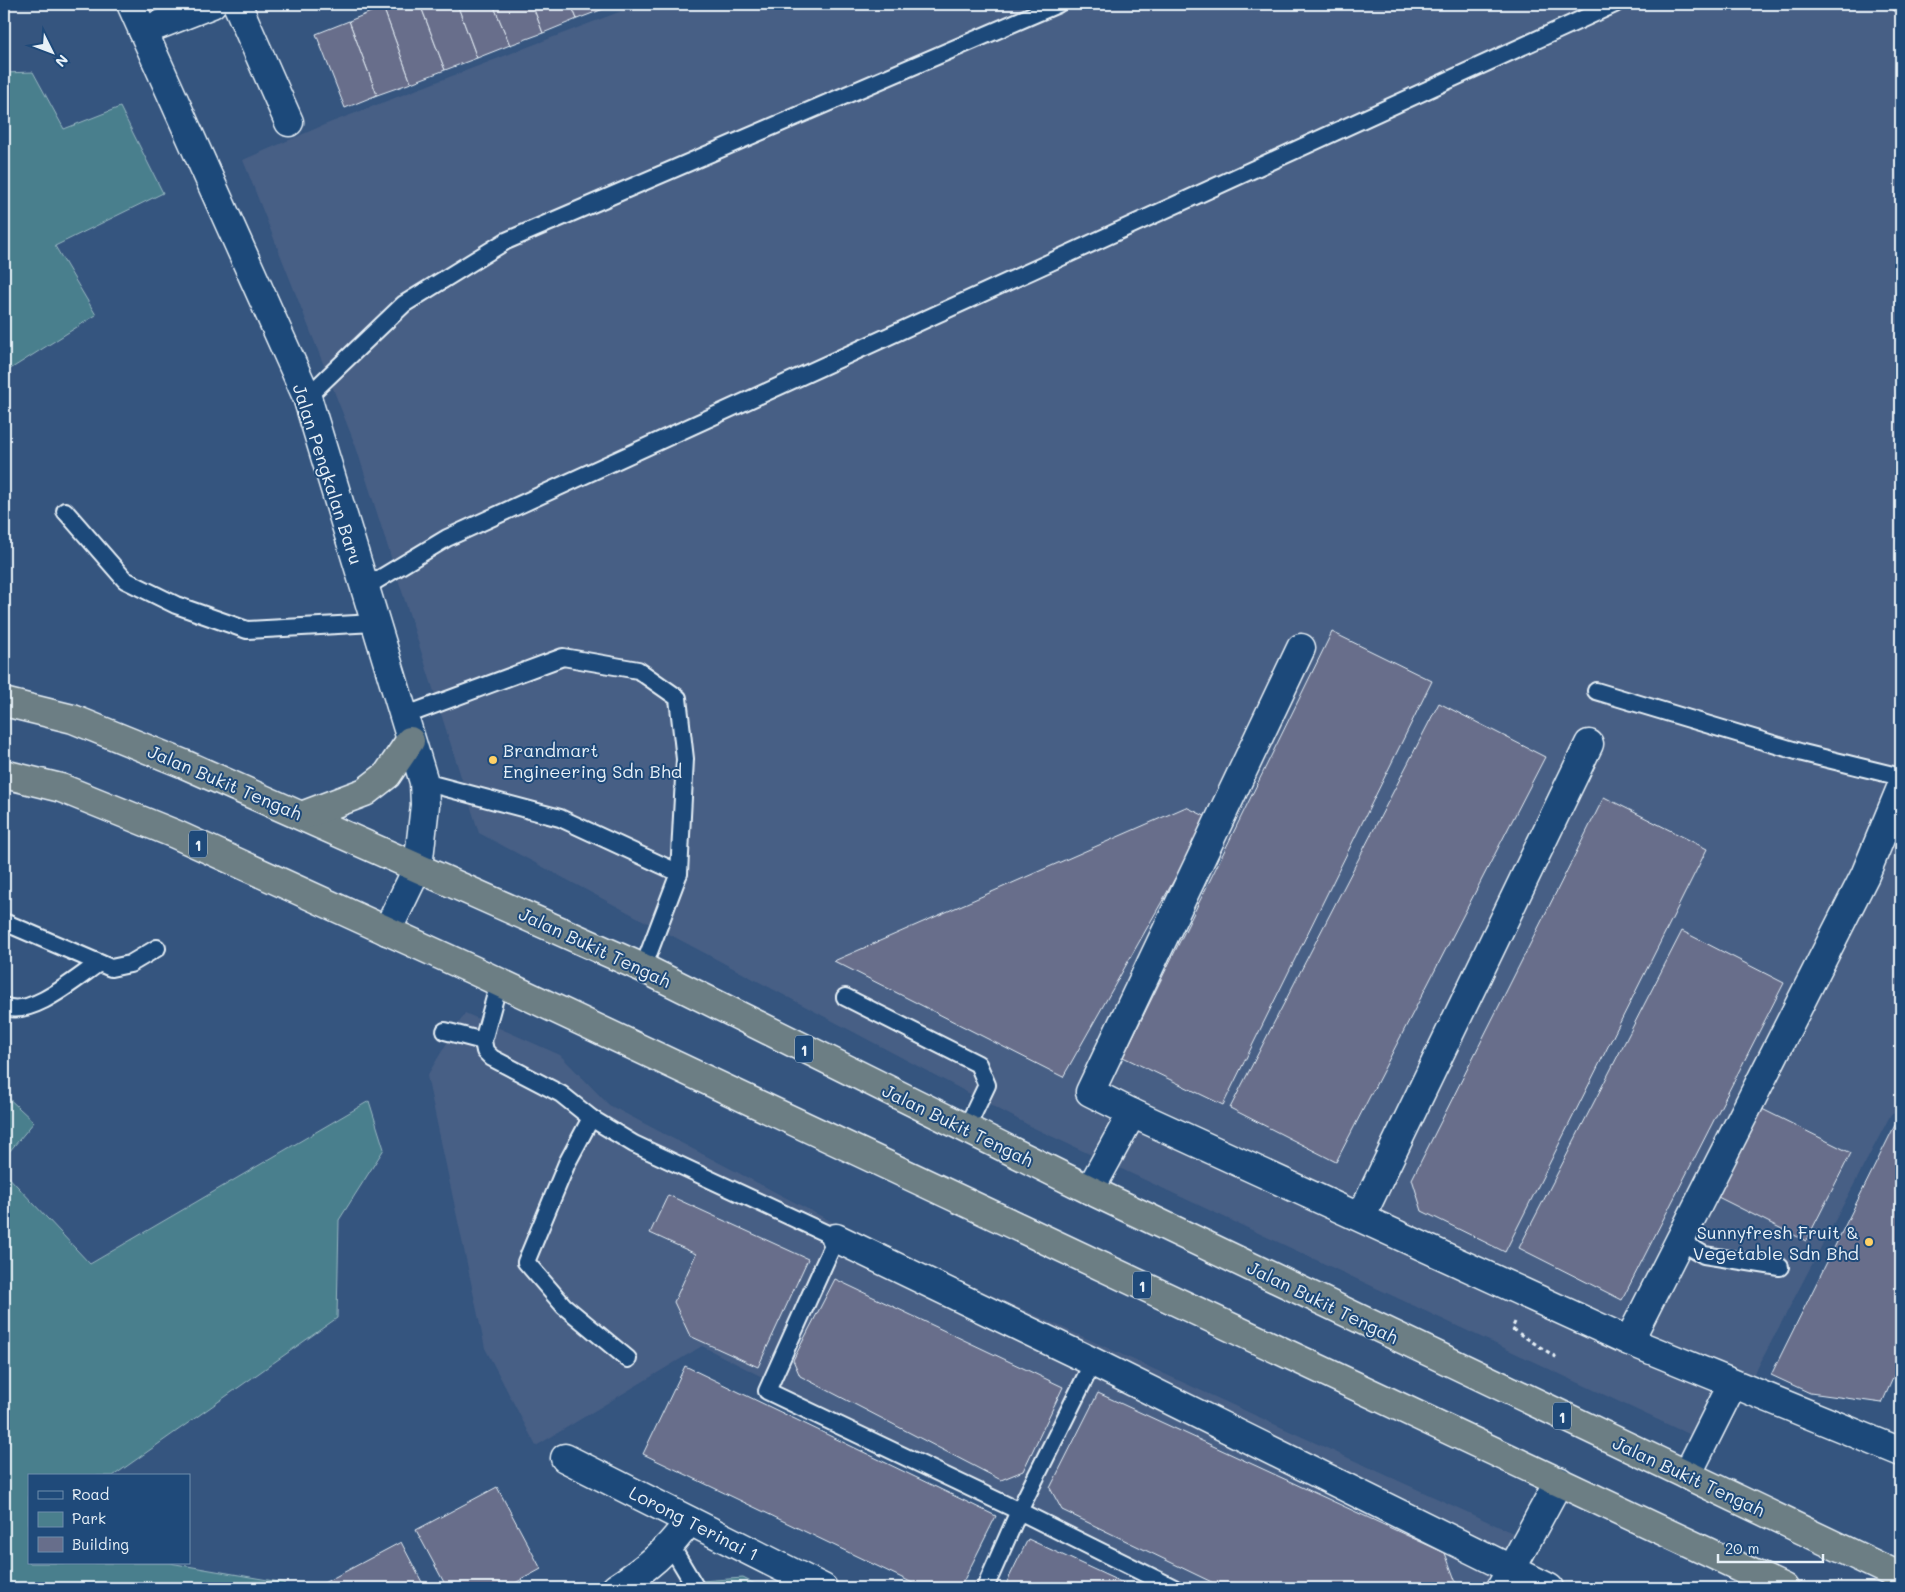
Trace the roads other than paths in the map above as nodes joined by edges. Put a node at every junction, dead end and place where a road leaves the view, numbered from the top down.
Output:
1 (131, 4) edge
2 (212, 4) edge
3 (237, 4) edge
4 (1058, 4) edge
5 (1611, 5) edge
6 (143, 31) junction
7 (289, 122) dead end
8 (307, 397) junction
9 (65, 511) dead end
10 (364, 588) junction
11 (374, 623) junction
12 (1301, 648) dead end
13 (1596, 691) dead end
14 (4, 702) edge
15 (407, 729) junction
16 (1589, 744) dead end
17 (4, 774) edge
18 (1901, 777) edge
19 (424, 782) junction
20 (1901, 788) edge
21 (304, 815) junction
22 (418, 867) junction
23 (679, 873) junction
24 (4, 922) edge
25 (387, 931) junction
26 (157, 948) dead end
27 (99, 963) junction
28 (643, 968) junction
29 (498, 983) junction
30 (845, 997) dead end
31 (4, 1006) edge
32 (445, 1031) dead end
33 (483, 1041) junction
34 (1132, 1113) junction
35 (591, 1118) junction
36 (966, 1129) junction
37 (1090, 1190) junction
38 (1361, 1217) junction
39 (836, 1238) junction
40 (1680, 1241) junction
41 (1780, 1267) dead end
42 (1629, 1342) junction
43 (628, 1359) dead end
44 (1094, 1362) junction
45 (1732, 1385) junction
46 (1898, 1443) edge
47 (565, 1458) dead end
48 (1687, 1474) junction
49 (1559, 1480) junction
50 (1019, 1511) junction
51 (689, 1521) junction
52 (671, 1546) junction
53 (1901, 1577) edge
54 (1506, 1579) edge
55 (616, 1588) edge
56 (696, 1588) edge
57 (823, 1588) edge
58 (985, 1588) edge
59 (1174, 1588) edge
60 (1549, 1588) edge
61 (1784, 1588) edge

1 - 6 street, Jalan Pengkalan Baru
2 - 6 street
3 - 7 street
4 - 8 lane
5 - 10 lane
6 - 8 street, Jalan Pengkalan Baru
8 - 10 street, Jalan Pengkalan Baru
9 - 11 lane
10 - 11 street, Jalan Pengkalan Baru
11 - 15 street, Jalan Pengkalan Baru
12 - 34 street
13 - 18 lane
14 - 21 highway, Jalan Bukit Tengah / 1
15 - 19 street, Jalan Pengkalan Baru
15 - 21 highway
15 - 23 lane
16 - 38 street
17 - 25 highway, 1
19 - 22 street, Jalan Pengkalan Baru
19 - 23 lane
20 - 40 street
21 - 22 highway, Jalan Bukit Tengah / 1
22 - 25 street, Jalan Pengkalan Baru
22 - 28 highway, Jalan Bukit Tengah / 1
23 - 28 lane
24 - 27 lane
25 - 29 highway, 1
26 - 27 lane
27 - 31 lane
28 - 36 highway, Jalan Bukit Tengah / 1
29 - 33 lane
29 - 49 highway, 1
30 - 36 lane
32 - 33 lane
33 - 35 lane
34 - 37 street
34 - 38 street
35 - 39 lane
35 - 43 lane
36 - 37 highway, Jalan Bukit Tengah / 1
37 - 48 highway, Jalan Bukit Tengah / 1
38 - 42 street
39 - 44 street
39 - 50 lane
40 - 41 lane
40 - 42 street
42 - 45 street
44 - 50 lane
44 - 54 street
45 - 46 street
45 - 48 street
47 - 51 street, Lorong Terinai 1
48 - 53 highway, Jalan Bukit Tengah / 1
49 - 54 street
49 - 61 highway, 1
50 - 58 lane
50 - 59 lane
51 - 52 street
51 - 57 street, Lorong Terinai 1
52 - 55 street
52 - 56 lane
54 - 60 street

